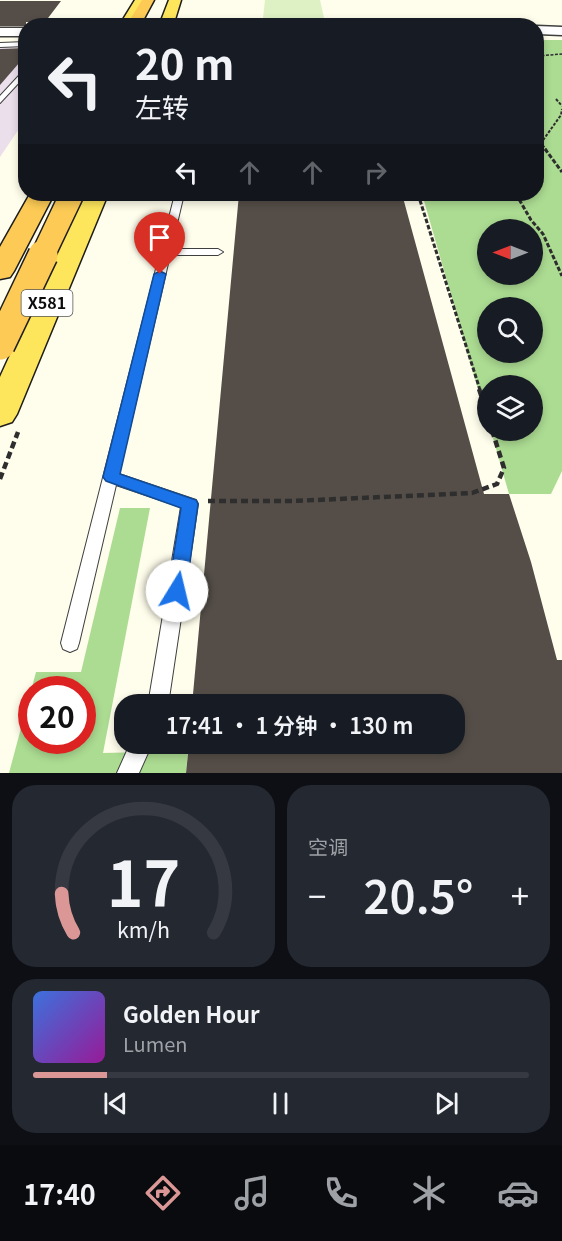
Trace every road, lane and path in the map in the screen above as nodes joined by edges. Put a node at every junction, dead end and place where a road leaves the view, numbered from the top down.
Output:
1 (141, 0) edge
2 (148, 0) edge
3 (153, 0) edge
4 (164, 0) edge
5 (175, 0) edge
6 (131, 18) edge
7 (138, 18) edge
8 (144, 18) edge
9 (156, 18) edge
10 (169, 18) edge
11 (0, 33) edge
12 (544, 33) edge
13 (562, 33) edge
14 (18, 34) edge
15 (18, 44) edge
16 (0, 45) edge
17 (562, 54) edge
18 (544, 55) edge
19 (18, 80) edge
20 (556, 99) dead end
21 (0, 101) edge
22 (562, 108) edge
23 (544, 139) edge
24 (544, 147) edge
25 (562, 172) edge
26 (30, 201) edge
27 (38, 201) edge
28 (69, 201) edge
29 (93, 201) edge
30 (177, 201) edge
31 (420, 201) edge
32 (520, 201) edge
33 (165, 252) junction
34 (218, 252) dead end
35 (0, 253) edge
36 (0, 271) edge
37 (562, 276) edge
38 (0, 345) edge
39 (477, 381) edge
40 (0, 414) edge
41 (495, 441) edge
42 (111, 477) junction
43 (190, 504) junction
44 (70, 643) dead end
45 (160, 694) edge
46 (137, 754) edge
47 (128, 773) edge

1 - 6 main road
2 - 7 highway
3 - 8 highway
4 - 9 highway
5 - 10 main road
11 - 14 street
12 - 13 street
15 - 16 lane
17 - 18 path
19 - 21 lane
20 - 22 path
22 - 23 path
24 - 25 path
26 - 35 main road
27 - 36 highway
28 - 38 highway, bridge
29 - 40 main road, X581
30 - 33 lane
31 - 39 path
32 - 37 path
33 - 34 lane
33 - 42 lane
41 - 43 path
42 - 43 lane
42 - 44 lane
43 - 45 lane
46 - 47 lane

